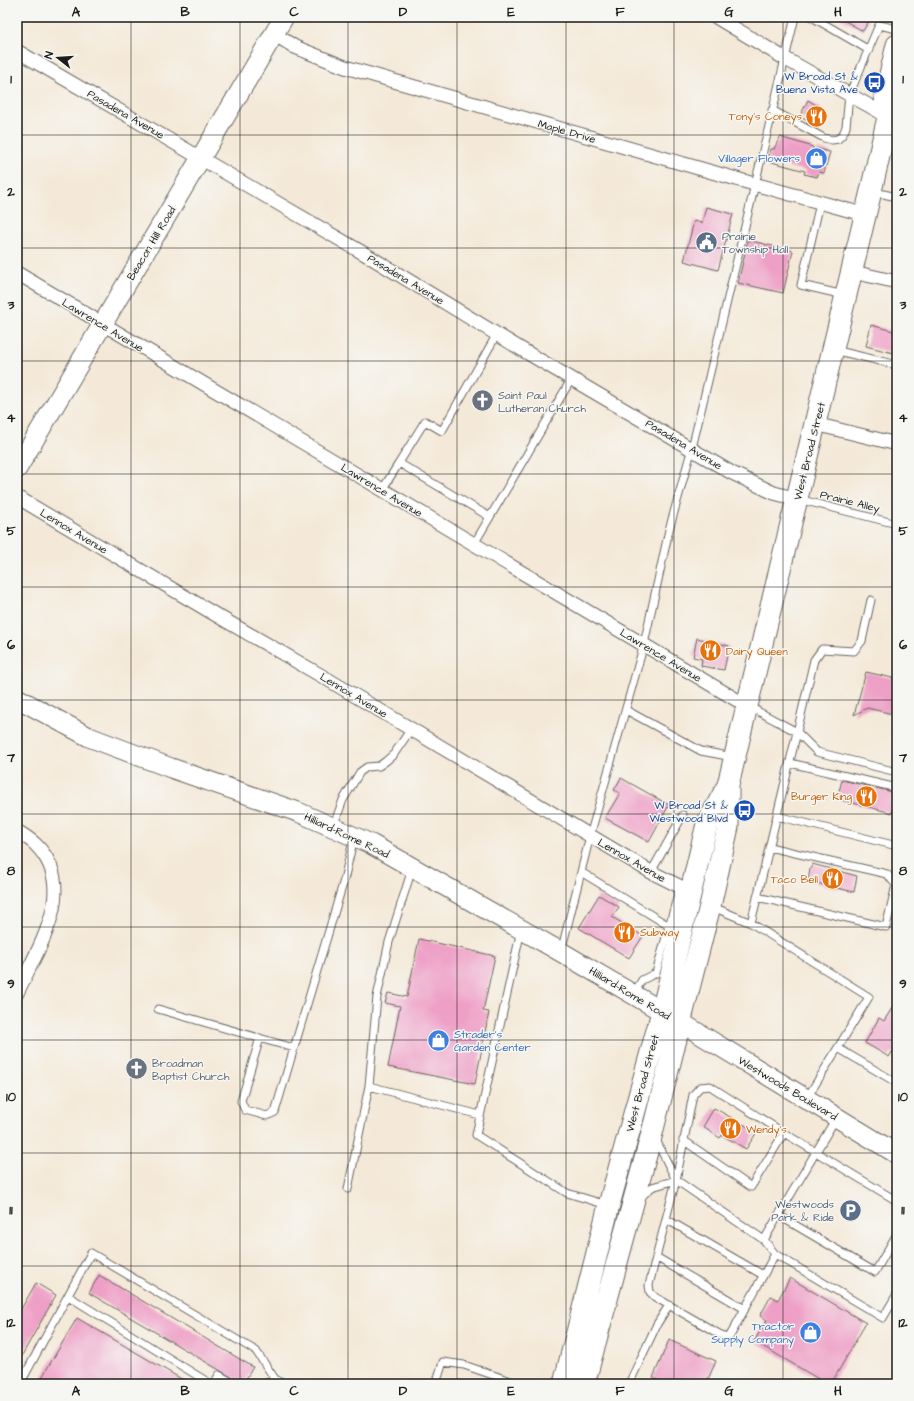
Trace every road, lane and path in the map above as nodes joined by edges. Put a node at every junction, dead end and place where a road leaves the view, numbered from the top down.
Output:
1 (284, 17) edge
2 (716, 17) edge
3 (795, 17) edge
4 (812, 17) edge
5 (881, 17) edge
6 (879, 25) junction
7 (897, 29) edge
8 (274, 34) junction
9 (897, 45) edge
10 (869, 50) junction
11 (17, 51) edge
12 (784, 58) junction
13 (849, 95) junction
14 (772, 110) junction
15 (894, 114) edge
16 (201, 158) junction
17 (754, 184) junction
18 (871, 191) junction
19 (897, 197) edge
20 (820, 203) junction
21 (866, 214) junction
22 (852, 272) junction
23 (17, 273) edge
24 (897, 282) edge
25 (847, 295) junction
26 (103, 325) junction
27 (497, 334) junction
28 (833, 350) junction
29 (897, 365) edge
30 (572, 378) junction
31 (815, 424) junction
32 (897, 444) edge
33 (692, 448) junction
34 (399, 463) junction
35 (17, 469) edge
36 (382, 490) junction
37 (17, 497) edge
38 (797, 499) junction
39 (490, 516) junction
40 (897, 524) edge
41 (474, 544) junction
42 (871, 600) dead end
43 (644, 644) junction
44 (17, 698) edge
45 (747, 706) junction
46 (626, 710) junction
47 (411, 729) junction
48 (797, 732) junction
49 (735, 758) junction
50 (790, 763) junction
51 (897, 772) edge
52 (728, 785) junction
53 (897, 788) edge
54 (683, 816) dead end
55 (777, 816) junction
56 (333, 827) junction
57 (17, 831) edge
58 (354, 836) junction
59 (590, 836) junction
60 (897, 846) edge
61 (769, 847) junction
62 (412, 867) junction
63 (581, 872) junction
64 (651, 872) junction
65 (685, 889) junction
66 (757, 897) junction
67 (710, 906) junction
68 (751, 922) junction
69 (669, 926) junction
70 (521, 929) junction
71 (561, 952) junction
72 (17, 993) edge
73 (633, 995) junction
74 (158, 1010) dead end
75 (662, 1012) junction
76 (680, 1022) junction
77 (260, 1038) junction
78 (294, 1048) junction
79 (838, 1048) junction
80 (897, 1083) edge
81 (369, 1086) junction
82 (806, 1100) junction
83 (480, 1115) junction
84 (836, 1118) junction
85 (652, 1133) junction
86 (784, 1133) junction
87 (683, 1140) junction
88 (816, 1152) junction
89 (897, 1154) edge
90 (676, 1180) junction
91 (348, 1189) dead end
92 (897, 1201) edge
93 (609, 1205) junction
94 (632, 1206) junction
95 (778, 1215) junction
96 (666, 1218) junction
97 (897, 1234) edge
98 (764, 1240) junction
99 (775, 1254) junction
100 (656, 1257) junction
101 (763, 1276) junction
102 (897, 1294) edge
103 (68, 1296) junction
104 (669, 1305) junction
105 (745, 1309) junction
106 (275, 1379) junction
107 (20, 1384) edge
108 (211, 1384) edge
109 (214, 1384) edge
110 (235, 1384) edge
111 (264, 1384) edge
112 (284, 1384) edge
113 (436, 1384) edge
114 (519, 1384) edge
115 (564, 1384) edge
116 (584, 1384) edge
117 (629, 1384) edge

1 - 8 street, Beacon Hill Road
2 - 12 street
3 - 12 lane
4 - 10 lane
5 - 6 lane
6 - 7 lane
6 - 10 lane
8 - 16 street, Beacon Hill Road
8 - 17 street, Maple Drive
9 - 15 main road, West Broad Street
10 - 13 lane
11 - 16 street, Pasadena Avenue
12 - 13 street
12 - 14 lane
13 - 14 lane
13 - 15 street
14 - 17 lane
15 - 18 main road, West Broad Street
16 - 26 street, Beacon Hill Road
16 - 27 street, Pasadena Avenue
17 - 20 street, Maple Drive
17 - 33 lane
18 - 19 lane
18 - 21 main road, West Broad Street
20 - 21 street, Maple Drive
20 - 25 lane
21 - 22 main road, West Broad Street
22 - 24 street
22 - 25 main road, West Broad Street
23 - 26 street, Lawrence Avenue
25 - 28 main road, West Broad Street
26 - 35 street, Beacon Hill Road
26 - 36 street, Lawrence Avenue
27 - 30 street, Pasadena Avenue
27 - 34 lane
28 - 29 lane
28 - 31 main road, West Broad Street
30 - 33 street, Pasadena Avenue
30 - 39 lane
31 - 32 street
31 - 38 main road, West Broad Street
33 - 38 street, Pasadena Avenue
33 - 43 lane
34 - 36 lane
34 - 39 lane
36 - 41 street, Lawrence Avenue
37 - 47 street, Lennox Avenue
38 - 40 lane, Prairie Alley
38 - 45 main road, West Broad Street
39 - 41 lane
41 - 43 street, Lawrence Avenue
42 - 48 lane
43 - 45 street, Lawrence Avenue
43 - 46 lane
44 - 56 street, Hilliard-Rome Road
45 - 48 lane
45 - 49 main road, West Broad Street
46 - 49 lane
46 - 59 lane
47 - 56 lane
47 - 59 street, Lennox Avenue
48 - 50 lane
48 - 51 lane
49 - 52 main road, West Broad Street
50 - 53 lane
50 - 55 lane
52 - 65 main road, West Broad Street
52 - 67 main road, West Broad Street
54 - 64 lane
55 - 60 lane
55 - 61 lane
56 - 58 street, Hilliard-Rome Road
57 - 72 street
58 - 62 street, Hilliard-Rome Road
58 - 78 lane
59 - 63 lane
59 - 64 street, Lennox Avenue
61 - 66 lane
61 - 66 lane
62 - 70 street, Hilliard-Rome Road
62 - 81 lane
63 - 69 lane
63 - 71 lane
64 - 65 street, Lennox Avenue
65 - 69 lane
65 - 75 main road, West Broad Street
66 - 68 lane
67 - 68 lane
67 - 76 main road, West Broad Street
68 - 79 lane
69 - 73 lane
70 - 71 street, Hilliard-Rome Road
70 - 83 lane
71 - 73 street, Hilliard-Rome Road
73 - 75 street, Hilliard-Rome Road
74 - 77 lane
75 - 76 street, Hilliard-Rome Road
75 - 93 main road, West Broad Street
76 - 82 street, Westwoods Boulevard
76 - 85 main road, West Broad Street
77 - 78 lane
77 - 78 lane
79 - 80 lane
79 - 82 lane
81 - 83 lane
81 - 91 lane
82 - 84 street, Westwoods Boulevard
83 - 93 lane
84 - 88 lane
84 - 89 street, Westwoods Boulevard
85 - 90 lane
85 - 94 main road, West Broad Street
86 - 87 lane
86 - 87 lane
86 - 88 lane
87 - 90 lane
88 - 92 lane
88 - 95 lane
90 - 94 lane
90 - 96 lane
90 - 98 lane
93 - 115 main road, West Broad Street
94 - 116 main road, West Broad Street
95 - 97 lane
95 - 98 lane
96 - 100 lane
96 - 101 lane
98 - 99 lane
99 - 101 lane
99 - 102 lane
100 - 104 lane
100 - 105 lane
101 - 105 lane
103 - 106 lane
103 - 107 lane
103 - 108 lane
104 - 105 lane
104 - 117 lane
106 - 111 lane
106 - 112 lane
109 - 110 lane
113 - 114 lane

